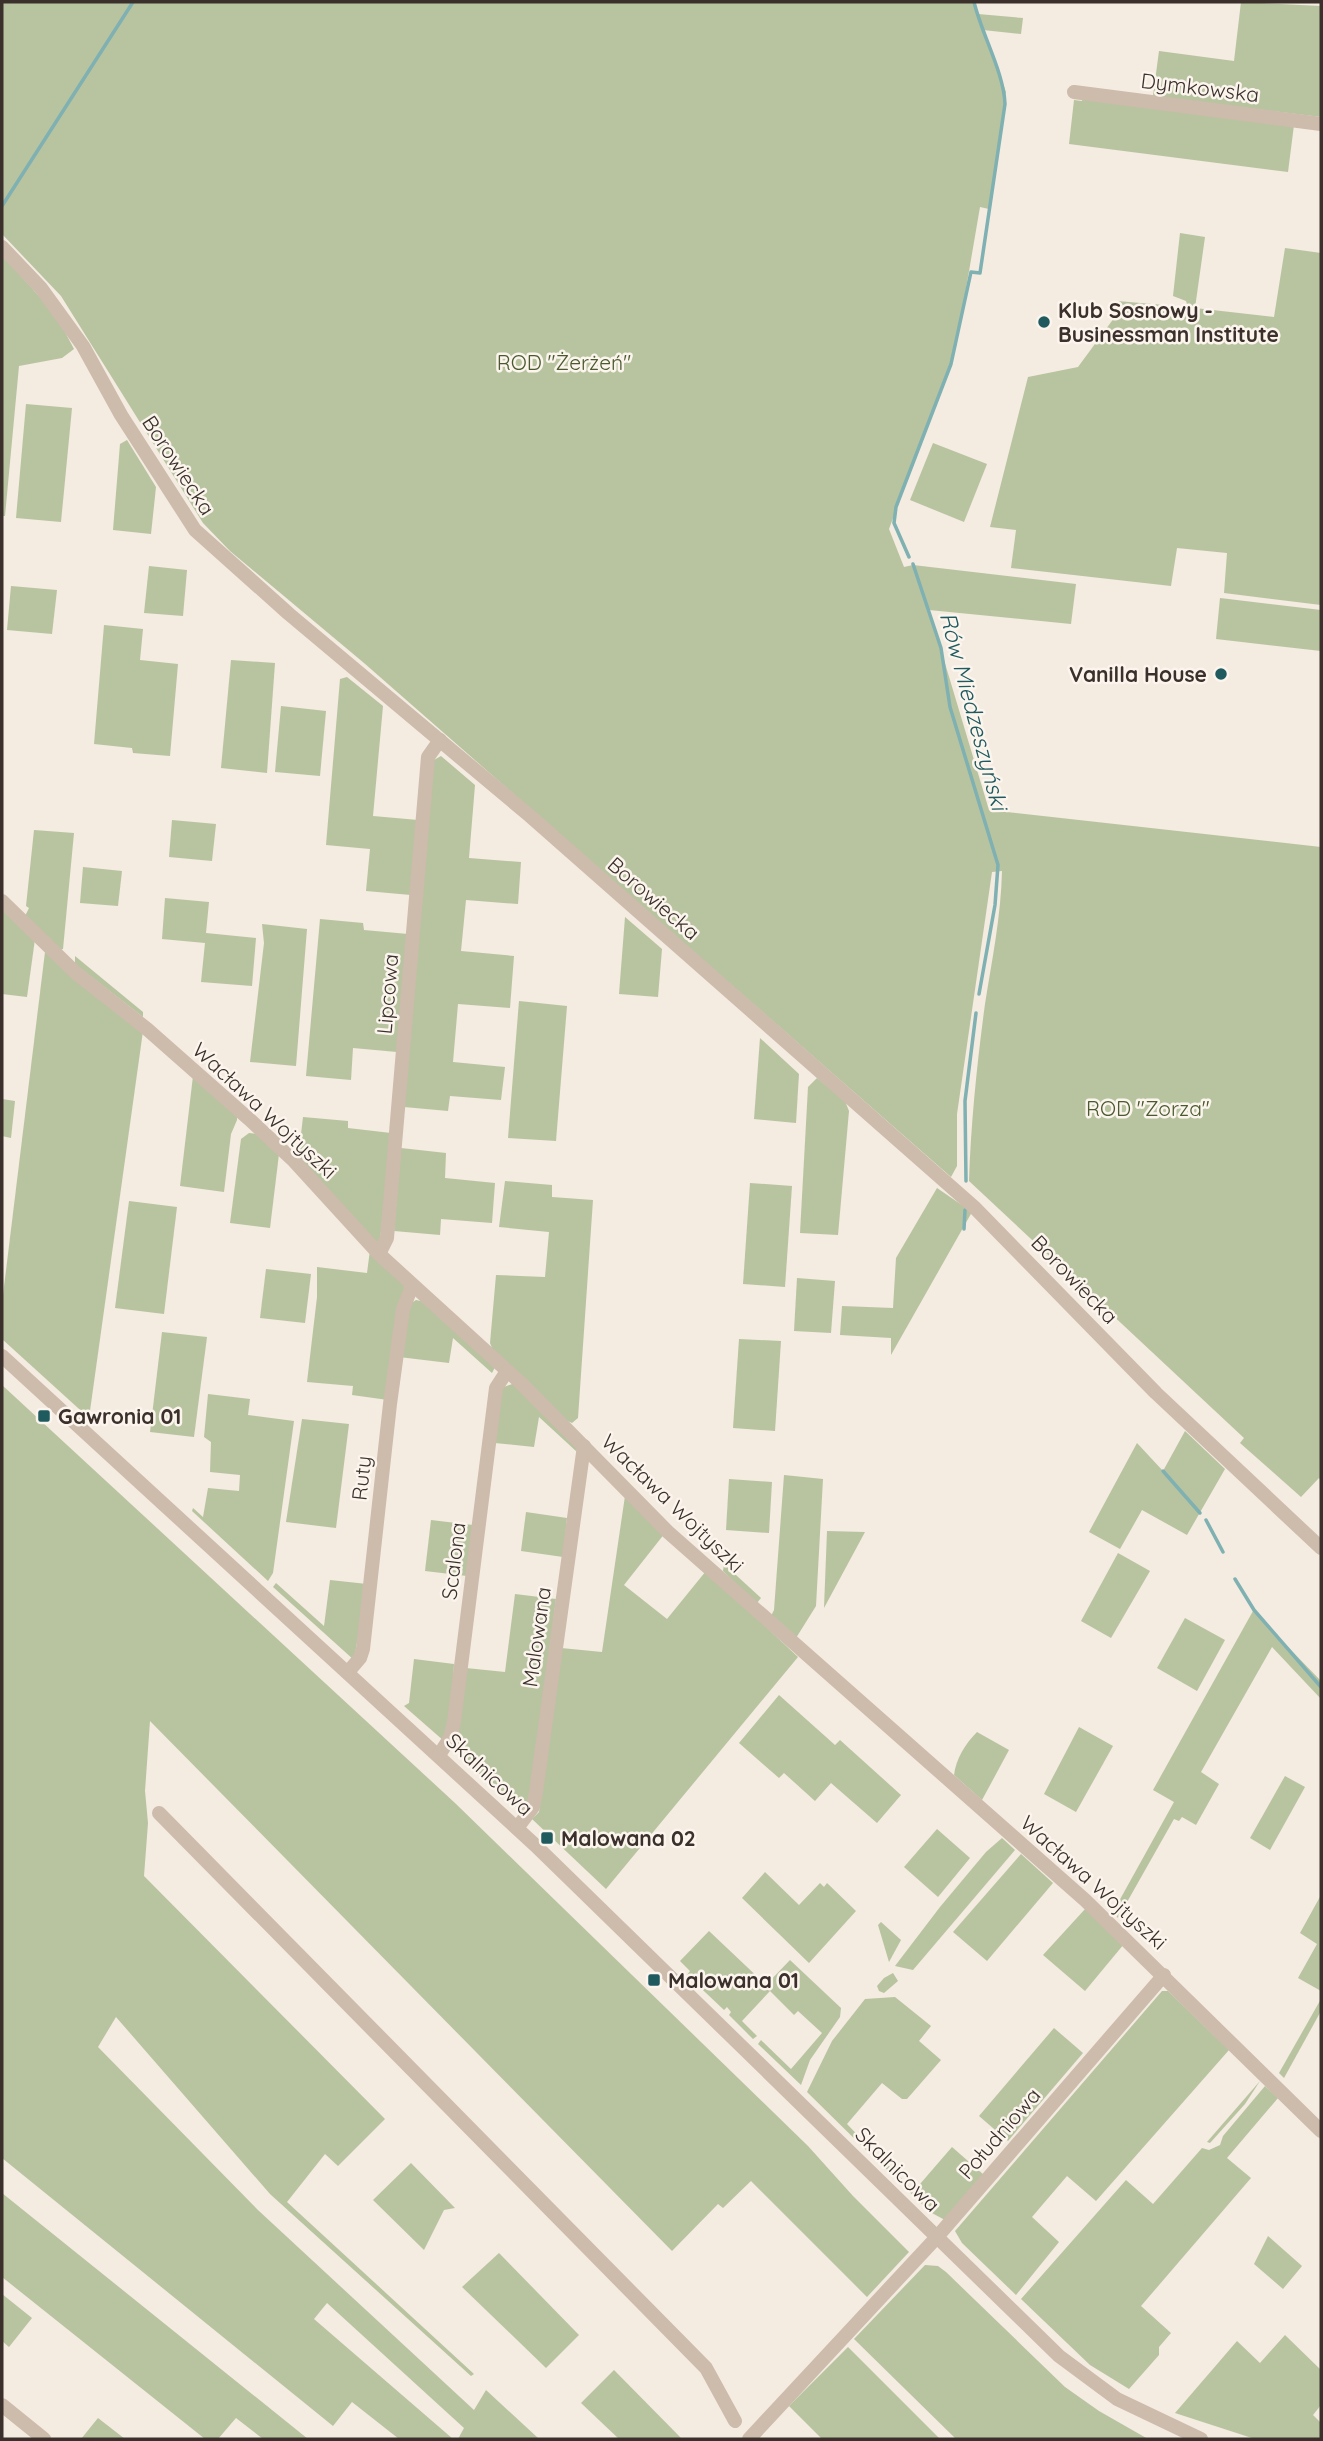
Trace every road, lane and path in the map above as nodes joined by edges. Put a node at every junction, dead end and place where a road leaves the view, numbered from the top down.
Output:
1 (1074, 92) dead end
2 (1321, 124) edge
3 (2, 247) edge
4 (440, 740) junction
5 (2, 901) edge
6 (379, 1254) junction
7 (412, 1286) junction
8 (2, 1356) edge
9 (507, 1371) junction
10 (584, 1447) junction
11 (1321, 1548) edge
12 (348, 1672) junction
13 (439, 1755) junction
14 (159, 1812) dead end
15 (517, 1828) junction
16 (1164, 1975) junction
17 (1321, 2131) edge
18 (937, 2237) junction
19 (2, 2404) edge
20 (734, 2421) dead end
21 (44, 2439) edge
22 (750, 2439) edge
23 (1201, 2439) edge

1 - 2 street, Dymkowska
3 - 4 street, Borowiecka
4 - 6 street, Lipcowa
4 - 11 street, Borowiecka
5 - 6 street, Wacława Wojtyszki
6 - 7 street, Wacława Wojtyszki
7 - 9 street, Wacława Wojtyszki
7 - 12 street, Ruty
8 - 12 street, Skalnicowa
9 - 10 street, Wacława Wojtyszki
9 - 13 street, Scalona
10 - 15 street, Malowana
10 - 16 street, Wacława Wojtyszki
12 - 13 street, Skalnicowa
13 - 15 street, Skalnicowa
14 - 20 street
15 - 18 street, Skalnicowa
16 - 17 street, Wacława Wojtyszki
16 - 18 street, Południowa
18 - 22 street, Południowa
18 - 23 street, Skalnicowa
19 - 21 street

